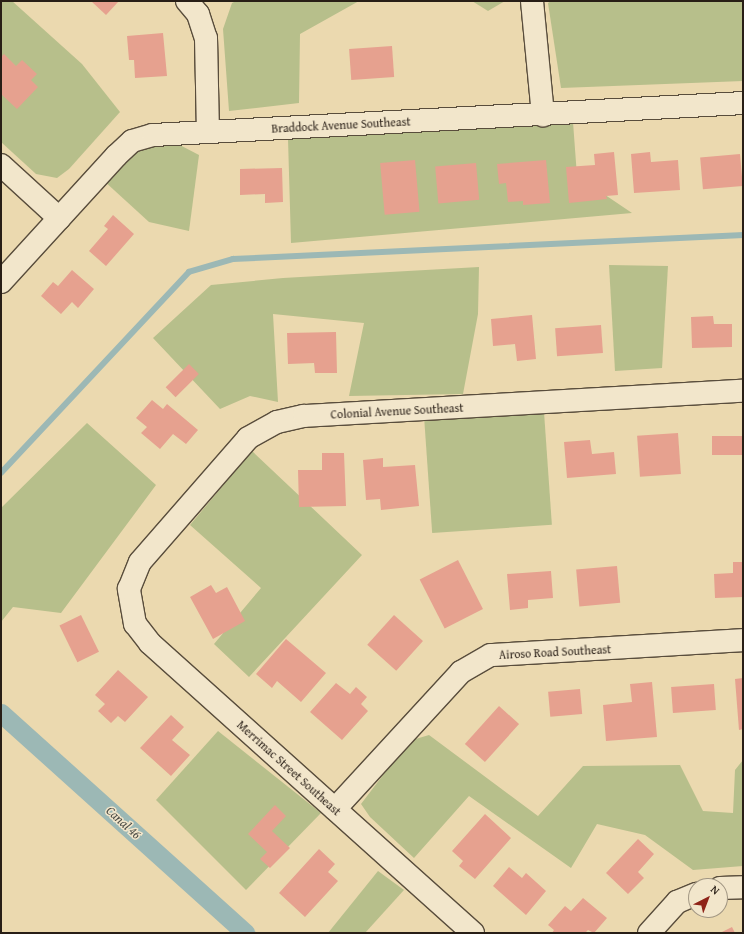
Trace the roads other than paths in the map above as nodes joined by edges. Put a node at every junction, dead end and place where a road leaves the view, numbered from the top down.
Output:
1 (187, 1) edge
2 (532, 1) edge
3 (743, 103) edge
4 (543, 115) junction
5 (208, 131) junction
6 (1, 165) edge
7 (59, 218) junction
8 (1, 282) edge
9 (743, 391) edge
10 (129, 589) joint
11 (743, 640) edge
12 (335, 809) junction
13 (743, 887) edge
14 (728, 888) edge
15 (688, 897) edge
16 (473, 933) edge
17 (650, 933) edge

1 - 5 street
2 - 4 street
3 - 4 street, Braddock Avenue Southeast
4 - 5 street, Braddock Avenue Southeast
5 - 7 street, Braddock Avenue Southeast
6 - 7 street
7 - 8 street, Braddock Avenue Southeast
9 - 10 street, Colonial Avenue Southeast
10 - 12 street, Merrimac Street Southeast
11 - 12 street, Airoso Road Southeast
12 - 16 street, Merrimac Street Southeast
13 - 14 street
15 - 17 street

